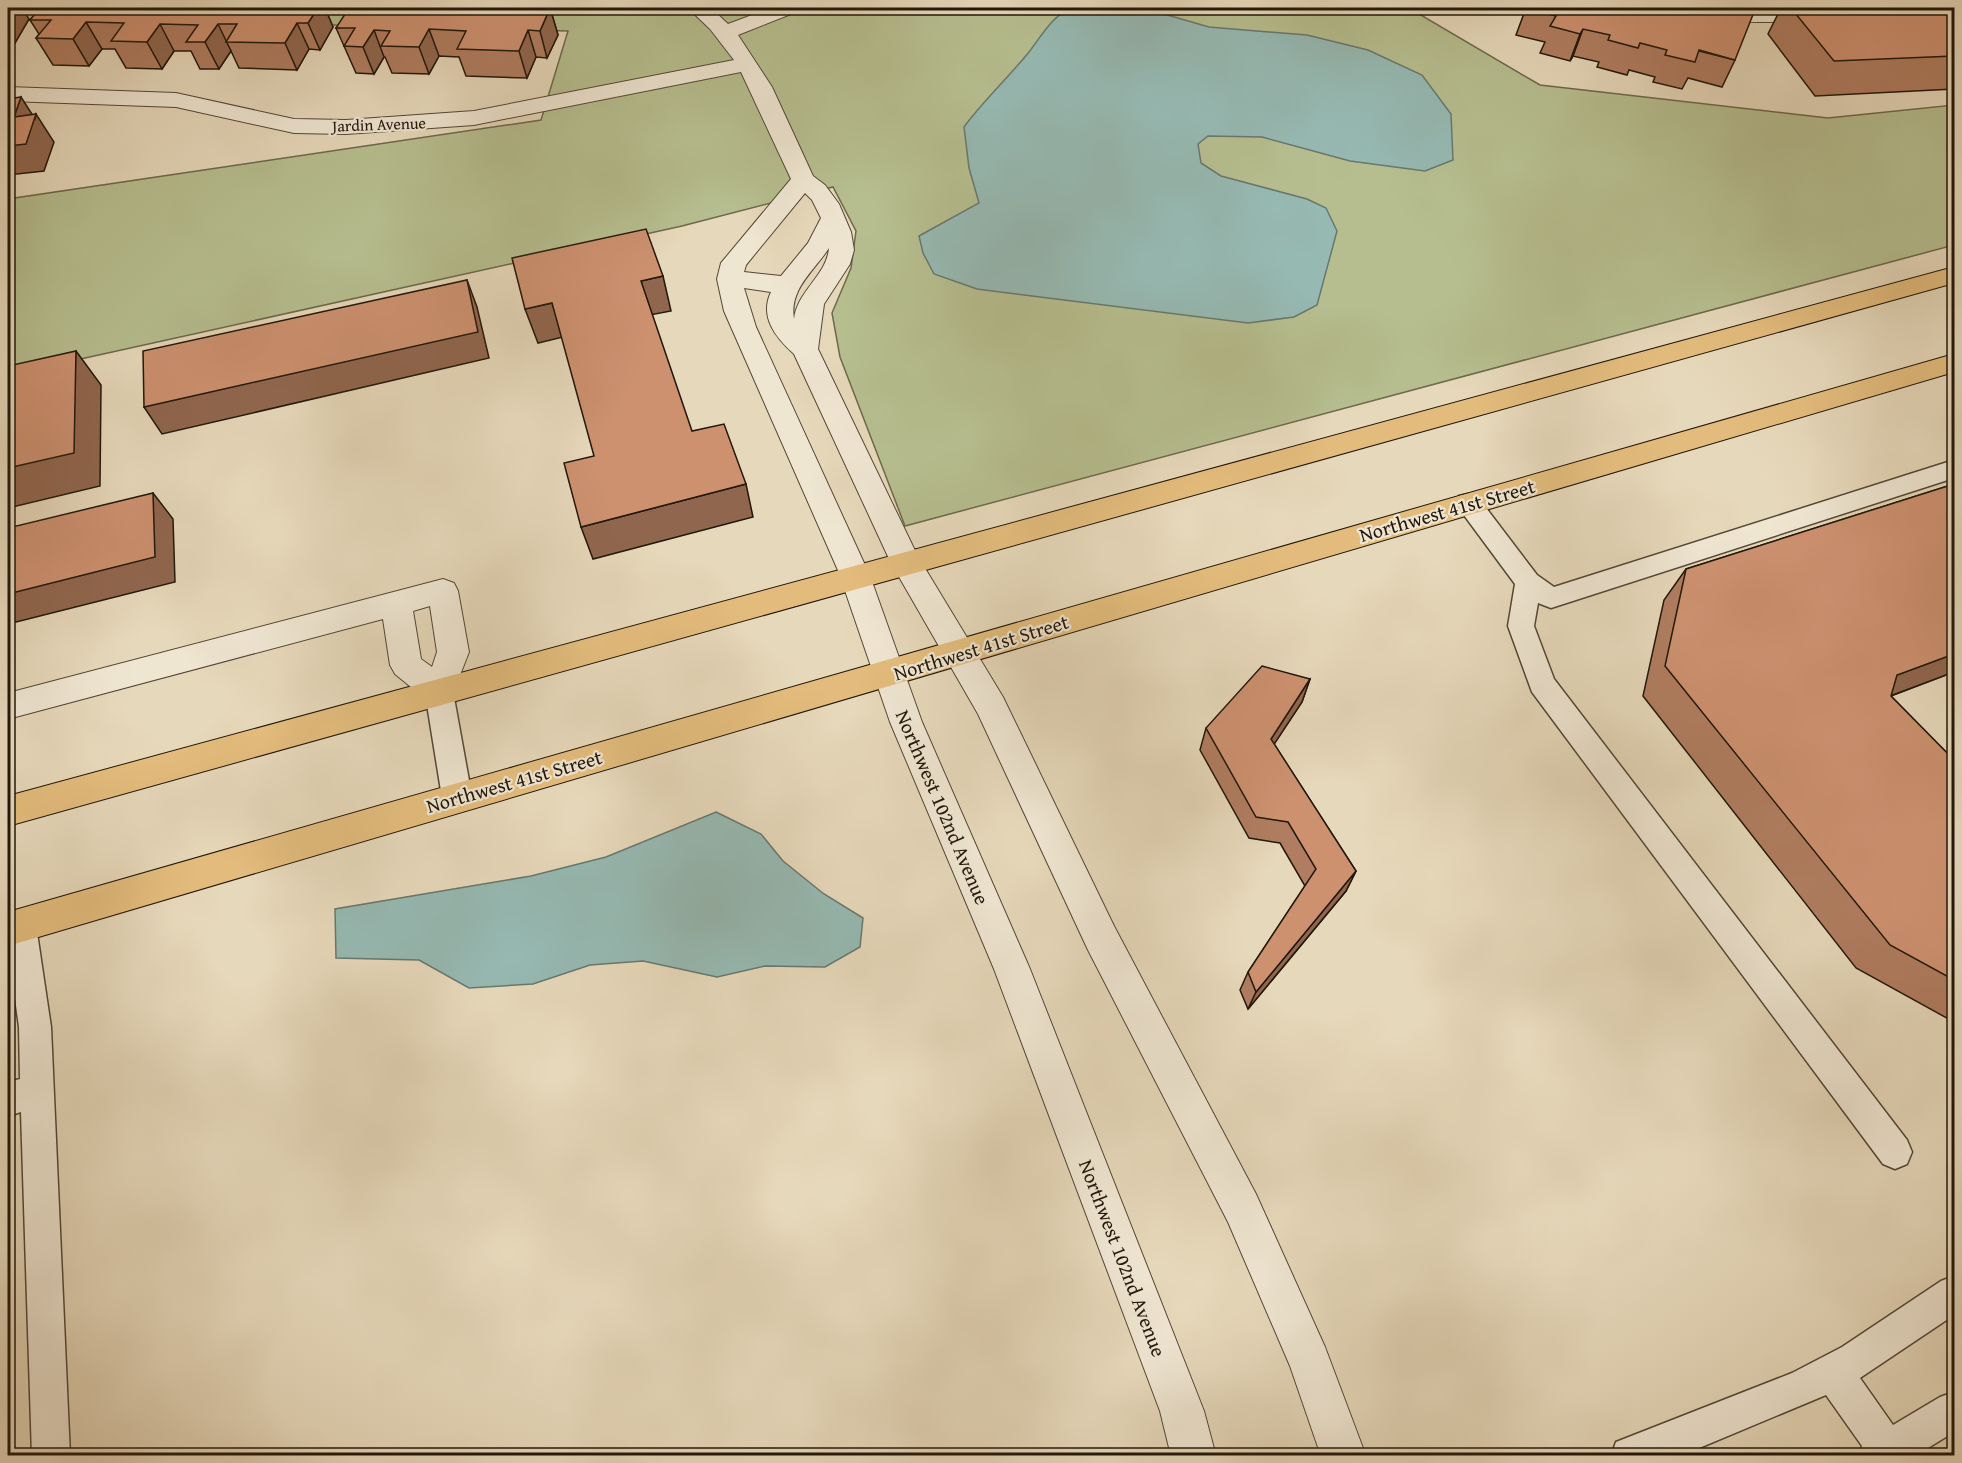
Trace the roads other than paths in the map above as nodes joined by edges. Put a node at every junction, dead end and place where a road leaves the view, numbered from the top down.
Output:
1 (699, 8) edge
2 (789, 8) edge
3 (1676, 8) edge
4 (1870, 8) edge
5 (726, 32) junction
6 (748, 64) junction
7 (8, 94) edge
8 (803, 180) junction
9 (805, 227) junction
10 (1954, 275) edge
11 (730, 279) junction
12 (784, 288) junction
13 (805, 349) junction
14 (1954, 363) edge
15 (1954, 469) edge
16 (1468, 503) junction
17 (906, 563) junction
18 (855, 576) junction
19 (1528, 582) junction
20 (396, 603) junction
21 (960, 654) junction
22 (889, 675) junction
23 (439, 692) junction
24 (8, 706) edge
25 (457, 797) junction
26 (8, 811) edge
27 (14, 928) edge
28 (22, 1095) edge
29 (1895, 1152) dead end
30 (1954, 1294) edge
31 (1833, 1372) junction
32 (1954, 1411) edge
33 (1882, 1453) edge
34 (51, 1455) edge
35 (1194, 1455) edge
36 (1344, 1455) edge
37 (1630, 1455) edge

1 - 5 street
2 - 5 street
3 - 4 street
5 - 6 street
6 - 7 street, Jardin Avenue
6 - 8 street
8 - 9 street
8 - 9 street
9 - 11 street
9 - 12 street
9 - 13 street
10 - 17 main road
11 - 12 street
11 - 18 street, Northwest 102nd Avenue
12 - 13 street
13 - 17 street
14 - 16 main road, Northwest 41st Street
15 - 19 lane
16 - 19 lane
16 - 21 main road, Northwest 41st Street
17 - 18 main road
17 - 21 street
18 - 22 street, Northwest 102nd Avenue
18 - 23 main road
19 - 29 lane
20 - 23 street
20 - 23 street
20 - 24 street
21 - 22 main road, Northwest 41st Street
21 - 36 street
22 - 25 main road, Northwest 41st Street
22 - 35 street, Northwest 102nd Avenue
23 - 25 lane
23 - 26 main road
25 - 27 main road, Northwest 41st Street
27 - 28 lane
28 - 34 lane
30 - 31 lane
31 - 33 lane
31 - 37 lane
32 - 33 lane

